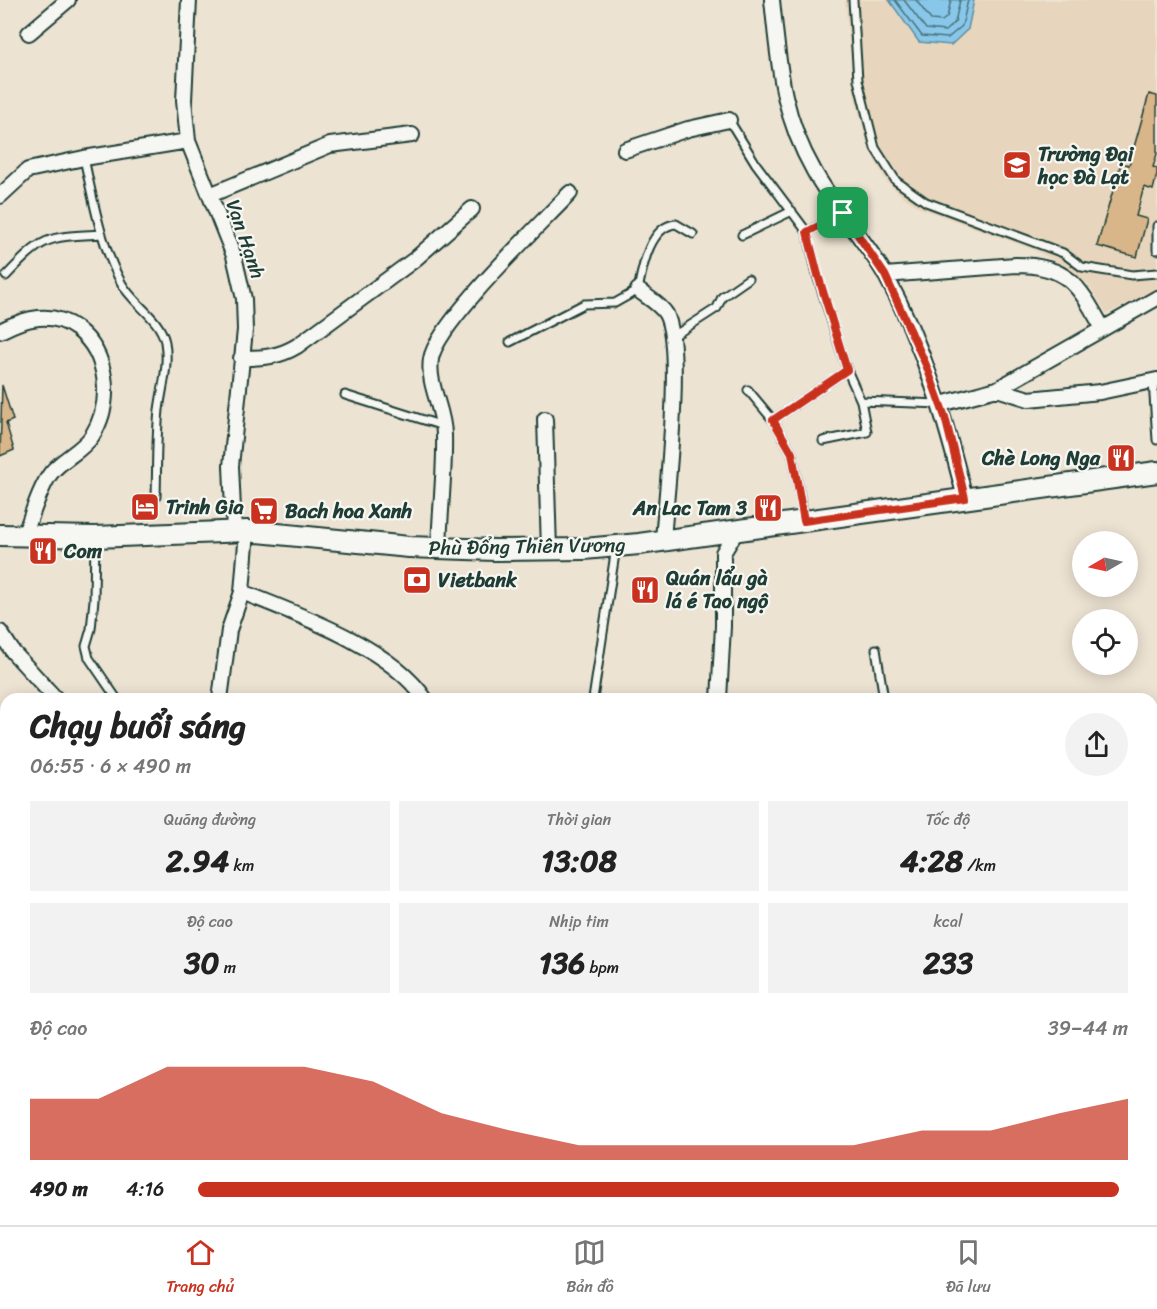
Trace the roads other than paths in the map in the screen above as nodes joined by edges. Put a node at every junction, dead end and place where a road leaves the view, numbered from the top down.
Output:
1 (68, 0) edge
2 (189, 0) edge
3 (772, 0) edge
4 (853, 0) edge
5 (29, 33) dead end
6 (729, 120) joint
7 (412, 135) dead end
8 (188, 141) junction
9 (625, 150) dead end
10 (84, 158) junction
11 (570, 193) dead end
12 (210, 195) junction
13 (0, 196) edge
14 (472, 209) dead end
15 (792, 211) junction
16 (843, 213) junction
17 (1157, 226) edge
18 (807, 232) junction
19 (102, 234) junction
20 (693, 234) dead end
21 (742, 235) dead end
22 (1157, 250) edge
23 (1157, 273) edge
24 (885, 275) junction
25 (6, 276) dead end
26 (748, 279) dead end
27 (638, 290) junction
28 (1157, 298) edge
29 (1102, 327) junction
30 (0, 331) edge
31 (672, 337) junction
32 (510, 342) dead end
33 (241, 357) junction
34 (847, 370) junction
35 (1155, 381) edge
36 (996, 389) junction
37 (748, 390) dead end
38 (345, 395) dead end
39 (861, 401) junction
40 (941, 404) junction
41 (545, 419) dead end
42 (773, 420) junction
43 (443, 426) junction
44 (1157, 440) edge
45 (823, 441) dead end
46 (1157, 472) edge
47 (156, 497) dead end
48 (965, 498) junction
49 (804, 521) junction
50 (737, 530) junction
51 (241, 531) junction
52 (0, 535) edge
53 (24, 536) junction
54 (94, 537) junction
55 (663, 540) junction
56 (617, 546) junction
57 (439, 549) junction
58 (549, 550) junction
59 (242, 592) junction
60 (0, 632) edge
61 (876, 649) dead end
62 (51, 693) edge
63 (113, 693) edge
64 (221, 693) edge
65 (419, 693) edge
66 (594, 693) edge
67 (719, 693) edge
68 (883, 693) edge

1 - 5 street
2 - 8 street, Vạn Hạnh
3 - 16 street
4 - 23 lane
6 - 9 street
6 - 15 lane
7 - 12 street
8 - 10 street
8 - 12 street, Vạn Hạnh
10 - 13 street
10 - 19 lane
11 - 43 street
12 - 33 street, Vạn Hạnh
14 - 33 street
15 - 18 lane
15 - 21 lane
16 - 18 lane
16 - 24 street
17 - 22 lane
18 - 34 lane
19 - 25 lane
19 - 47 lane
20 - 27 lane
24 - 29 street
24 - 40 street
26 - 31 lane
27 - 31 street
27 - 32 lane
28 - 29 street
29 - 36 street
30 - 53 street
31 - 55 street
33 - 51 street, Vạn Hạnh
34 - 39 lane
34 - 42 lane
35 - 36 street
35 - 44 lane
36 - 40 street
37 - 42 lane
38 - 43 lane
39 - 40 lane
39 - 45 lane
40 - 48 street
41 - 58 street
42 - 49 lane
43 - 57 street
46 - 48 main road, Phù Đổng Thiên Vương
48 - 49 main road, Phù Đổng Thiên Vương
49 - 50 main road, Phù Đổng Thiên Vương
50 - 55 main road, Phù Đổng Thiên Vương
50 - 67 street
51 - 54 main road, Phù Đổng Thiên Vương
51 - 57 main road, Phù Đổng Thiên Vương
51 - 59 street, Vạn Hạnh
52 - 53 main road, Phù Đổng Thiên Vương
53 - 54 main road, Phù Đổng Thiên Vương
54 - 63 lane
55 - 56 main road, Phù Đổng Thiên Vương
56 - 58 main road, Phù Đổng Thiên Vương
56 - 66 lane
57 - 58 main road, Phù Đổng Thiên Vương
59 - 64 street, Vạn Hạnh
59 - 65 street
60 - 62 street
61 - 68 lane

